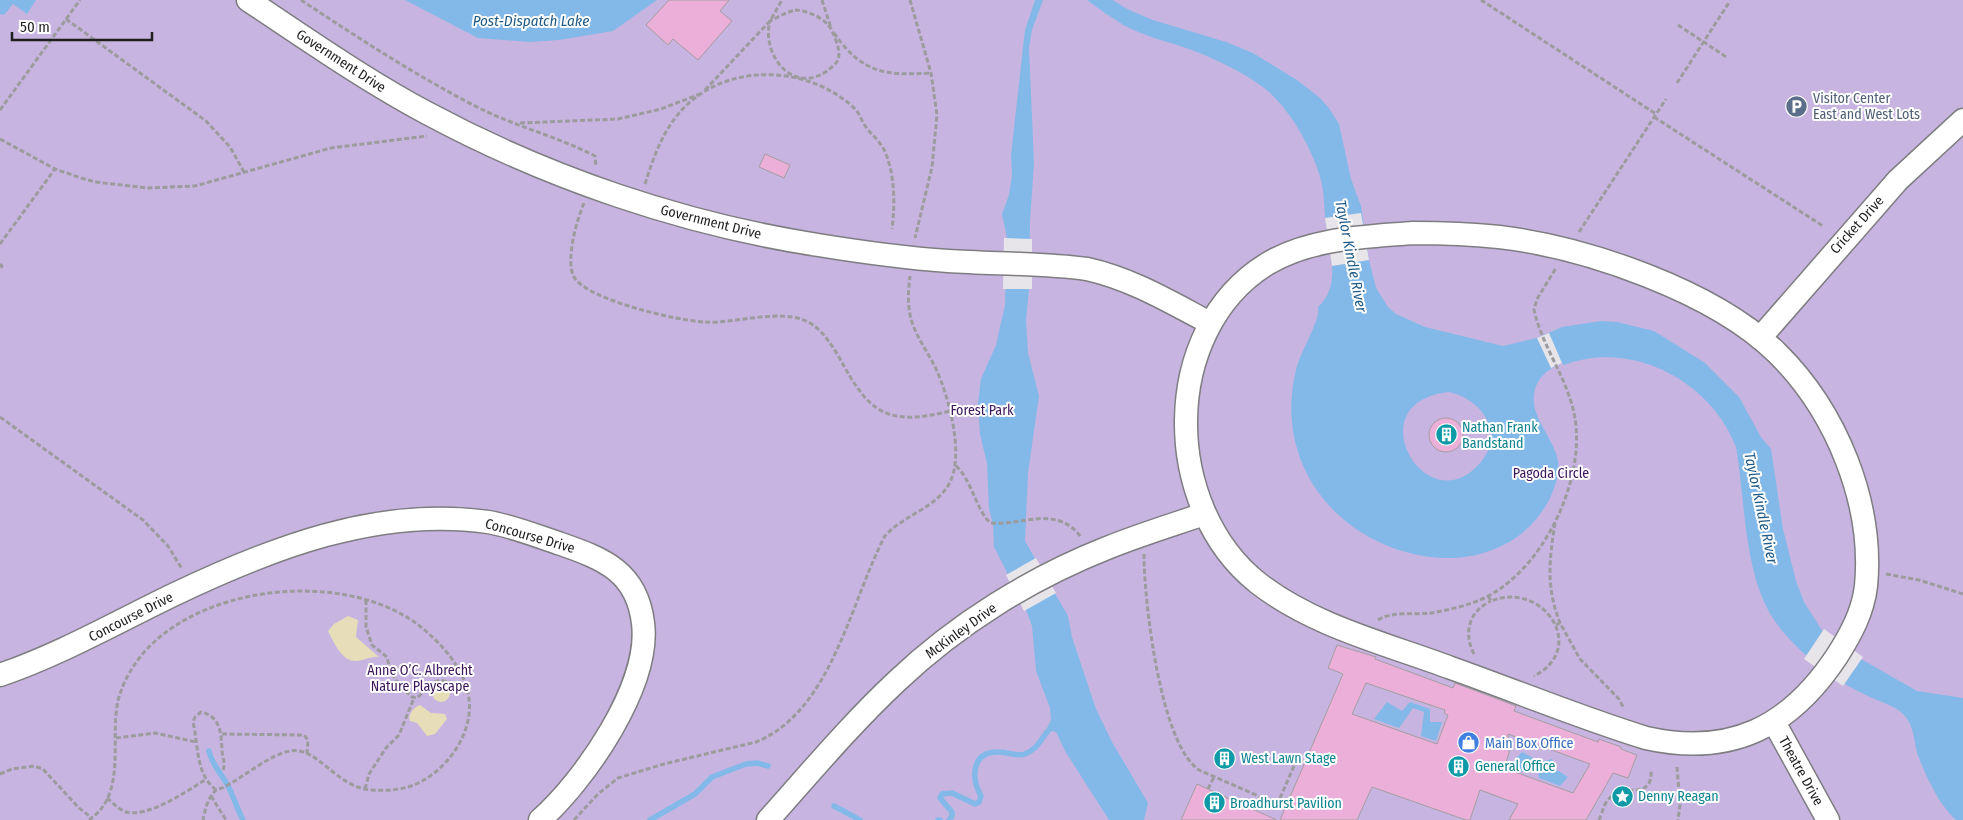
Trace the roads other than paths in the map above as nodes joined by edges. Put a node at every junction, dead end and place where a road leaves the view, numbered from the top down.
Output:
1 (248, 0) edge
2 (1963, 120) edge
3 (1210, 324) junction
4 (1760, 338) junction
5 (1204, 514) junction
6 (0, 675) edge
7 (1774, 722) junction
8 (540, 820) edge
9 (768, 820) edge
10 (1828, 820) edge

1 - 3 street, Government Drive
2 - 4 street, Cricket Drive
3 - 4 street
3 - 5 street
4 - 7 street
5 - 7 street
5 - 9 street, McKinley Drive
6 - 8 street, Concourse Drive
7 - 10 street, Theatre Drive

